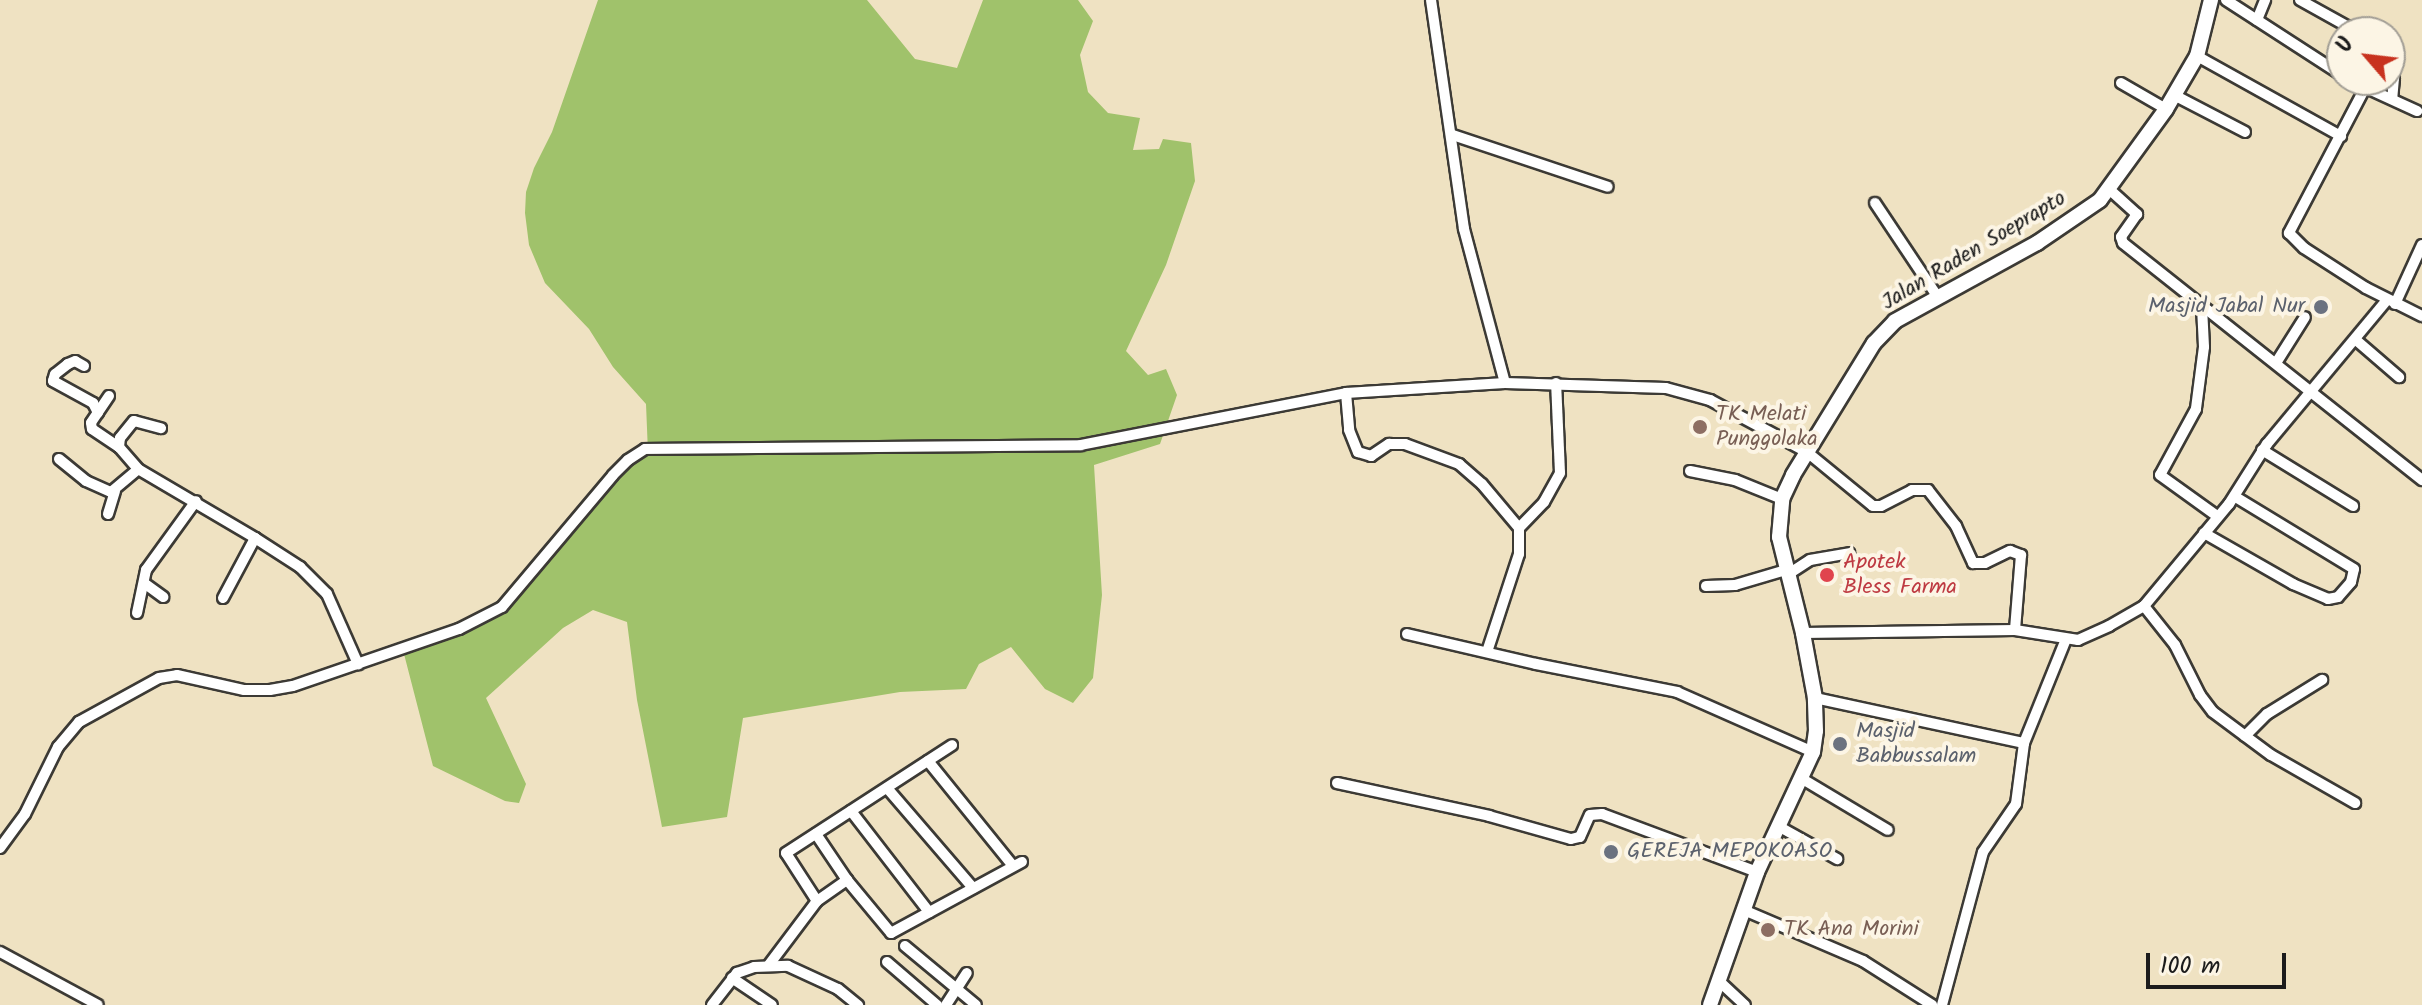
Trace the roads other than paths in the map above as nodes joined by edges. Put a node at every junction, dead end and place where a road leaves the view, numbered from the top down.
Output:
1 (1431, 0) edge
2 (2211, 0) edge
3 (2226, 0) edge
4 (2265, 0) edge
5 (2300, 0) edge
6 (2329, 16) edge
7 (2257, 20) junction
8 (2197, 56) junction
9 (2326, 65) edge
10 (2121, 83) dead end
11 (2355, 96) edge
12 (2386, 96) edge
13 (2392, 96) edge
14 (2392, 99) junction
15 (2170, 102) junction
16 (2417, 111) dead end
17 (2245, 132) dead end
18 (1453, 135) junction
19 (2341, 136) junction
20 (1608, 187) dead end
21 (2109, 189) junction
22 (1875, 203) dead end
23 (2422, 245) edge
24 (1937, 296) junction
25 (2391, 302) junction
26 (2202, 307) junction
27 (2422, 316) edge
28 (2305, 317) dead end
29 (2356, 340) junction
30 (2276, 363) junction
31 (84, 366) dead end
32 (2399, 377) dead end
33 (1505, 383) junction
34 (1556, 383) junction
35 (2311, 392) junction
36 (1346, 393) junction
37 (109, 396) dead end
38 (98, 413) junction
39 (161, 428) dead end
40 (119, 447) junction
41 (2262, 450) junction
42 (1807, 452) junction
43 (59, 459) dead end
44 (138, 469) junction
45 (1690, 471) dead end
46 (2422, 480) edge
47 (115, 491) junction
48 (2234, 496) junction
49 (1782, 499) junction
50 (196, 501) junction
51 (2353, 506) dead end
52 (108, 514) dead end
53 (2217, 516) junction
54 (1519, 528) junction
55 (2204, 533) junction
56 (255, 538) junction
57 (1849, 553) dead end
58 (1787, 573) junction
59 (144, 583) junction
60 (1706, 586) dead end
61 (163, 597) dead end
62 (223, 598) dead end
63 (2144, 606) junction
64 (137, 613) dead end
65 (2015, 630) junction
66 (1803, 633) junction
67 (1407, 634) dead end
68 (2066, 639) junction
69 (1487, 652) junction
70 (358, 664) junction
71 (2322, 680) dead end
72 (1815, 698) junction
73 (2245, 736) junction
74 (2024, 743) junction
75 (952, 745) dead end
76 (1813, 752) junction
77 (928, 761) junction
78 (1801, 778) junction
79 (1337, 783) dead end
80 (887, 788) junction
81 (2355, 803) dead end
82 (851, 811) junction
83 (1778, 826) junction
84 (1888, 830) dead end
85 (816, 834) junction
86 (0, 848) edge
87 (1837, 859) dead end
88 (1757, 872) junction
89 (847, 880) junction
90 (973, 888) junction
91 (817, 901) junction
92 (1746, 911) junction
93 (929, 912) junction
94 (905, 946) dead end
95 (0, 952) edge
96 (887, 962) dead end
97 (768, 966) junction
98 (967, 973) dead end
99 (732, 978) junction
100 (1720, 982) junction
101 (956, 989) junction
102 (98, 1005) edge
103 (712, 1005) edge
104 (772, 1005) edge
105 (858, 1005) edge
106 (937, 1005) edge
107 (946, 1005) edge
108 (976, 1005) edge
109 (1710, 1005) edge
110 (1745, 1005) edge
111 (1932, 1005) edge
112 (1942, 1005) edge

1 - 18 street
2 - 8 highway, Jalan Raden Soeprapto
3 - 7 street
4 - 7 street
5 - 6 street
7 - 9 street
8 - 15 highway, Jalan Raden Soeprapto
8 - 19 street
10 - 15 street
11 - 19 street
12 - 14 street
13 - 14 street
14 - 16 street
15 - 17 street
15 - 21 highway, Jalan Raden Soeprapto
18 - 20 street
18 - 33 street
19 - 25 street
21 - 24 highway, Jalan Raden Soeprapto
21 - 26 street
22 - 24 street
23 - 25 street
24 - 42 highway, Jalan Raden Soeprapto
25 - 27 street
25 - 29 street
26 - 30 street
26 - 53 street
28 - 30 street
29 - 32 street
29 - 35 street
30 - 35 street
31 - 38 street
33 - 34 street
33 - 36 street
34 - 42 street
34 - 54 street
35 - 41 street
35 - 46 street
36 - 54 street
36 - 70 street
37 - 38 street
38 - 40 street
39 - 40 street
40 - 44 street
41 - 48 street
41 - 51 street
42 - 49 highway, Jalan Raden Soeprapto
42 - 65 street
43 - 47 street
44 - 47 street
44 - 50 street
45 - 49 street
47 - 52 street
48 - 53 street
48 - 55 street
49 - 58 highway, Jalan Raden Soeprapto
50 - 56 street
50 - 59 street
53 - 55 street
54 - 69 street
55 - 63 street
56 - 62 street
56 - 70 street
57 - 58 street
58 - 60 street
58 - 66 highway, Jalan Raden Soeprapto
59 - 61 street
59 - 64 street
63 - 68 street
63 - 73 street
65 - 66 street
65 - 68 street
66 - 72 highway, Jalan Raden Soeprapto
67 - 69 street
68 - 74 street
69 - 76 street
70 - 86 street
71 - 73 street
72 - 74 street
72 - 76 highway, Jalan Raden Soeprapto
73 - 81 street
74 - 112 street
75 - 77 street
76 - 78 highway, Jalan Raden Soeprapto
77 - 80 street
77 - 90 street
78 - 83 highway, Jalan Raden Soeprapto
78 - 84 street
79 - 88 street
80 - 82 street
80 - 90 street
82 - 85 street
82 - 93 street
83 - 87 street
83 - 88 highway, Jalan Raden Soeprapto
85 - 89 street
85 - 91 street
88 - 92 highway, Jalan Raden Soeprapto
89 - 91 street
89 - 93 street
90 - 93 street
91 - 97 street
92 - 100 highway, Jalan Raden Soeprapto
92 - 111 street
94 - 101 street
95 - 102 street
96 - 106 street
97 - 99 street
97 - 105 street
98 - 101 street
99 - 103 street
99 - 104 street
100 - 109 highway, Jalan Raden Soeprapto
100 - 110 street
101 - 107 street
101 - 108 street

